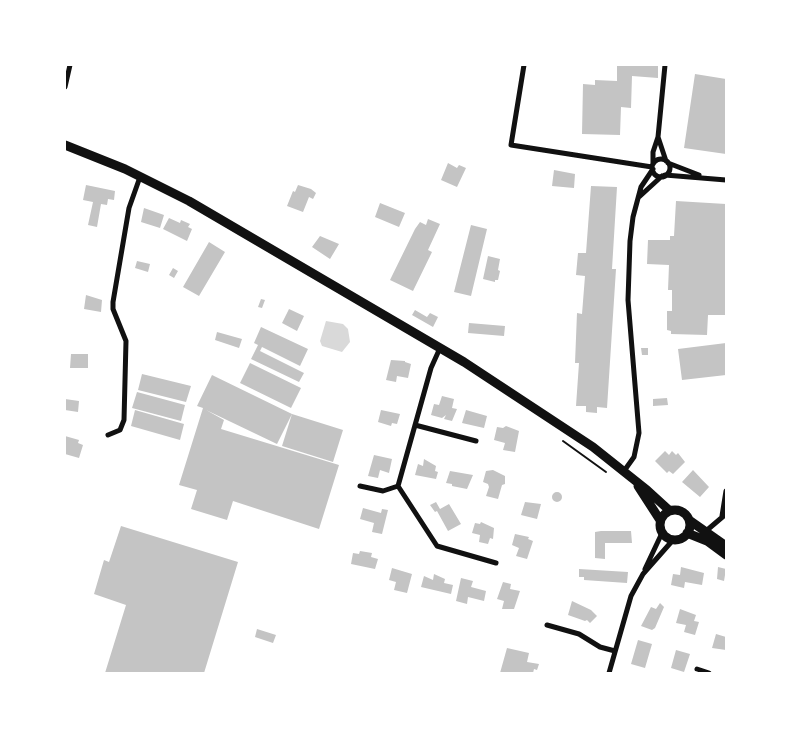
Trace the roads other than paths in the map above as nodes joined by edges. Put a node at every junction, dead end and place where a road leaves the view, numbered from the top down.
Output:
1 (70, 65) edge
2 (524, 65) edge
3 (665, 65) edge
4 (65, 87) edge
5 (658, 136) junction
6 (65, 145) edge
7 (667, 162) junction
8 (653, 167) junction
9 (140, 176) junction
10 (664, 176) junction
11 (704, 177) junction
12 (726, 180) edge
13 (639, 198) junction
14 (440, 348) junction
15 (415, 425) junction
16 (108, 435) dead end
17 (476, 441) dead end
18 (624, 471) junction
19 (636, 481) junction
20 (360, 486) dead end
21 (398, 486) junction
22 (726, 491) edge
23 (670, 511) junction
24 (724, 515) edge
25 (660, 520) junction
26 (689, 520) junction
27 (706, 531) junction
28 (662, 533) junction
29 (687, 533) junction
30 (673, 540) junction
31 (726, 546) edge
32 (726, 555) edge
33 (496, 563) dead end
34 (643, 574) junction
35 (547, 625) dead end
36 (615, 651) junction
37 (697, 669) dead end
38 (609, 673) edge
39 (709, 673) edge

1 - 4 street
2 - 8 street
3 - 5 street
5 - 7 street
5 - 8 street
6 - 9 street
7 - 8 street
7 - 10 street
7 - 11 street
8 - 10 street
8 - 13 street
9 - 14 street
9 - 16 street
10 - 11 street
10 - 13 street
11 - 12 street
13 - 18 street
14 - 15 street
14 - 18 street
15 - 17 street
15 - 21 street
18 - 19 street
19 - 23 street
19 - 25 street
20 - 21 street
21 - 33 street
22 - 24 street
23 - 25 street
23 - 26 street
24 - 27 street
25 - 28 street
26 - 27 street
26 - 29 street
27 - 31 street
28 - 30 street
28 - 34 street
29 - 30 street
29 - 32 street
30 - 34 street
34 - 36 street
35 - 36 street
36 - 38 street
37 - 39 street

